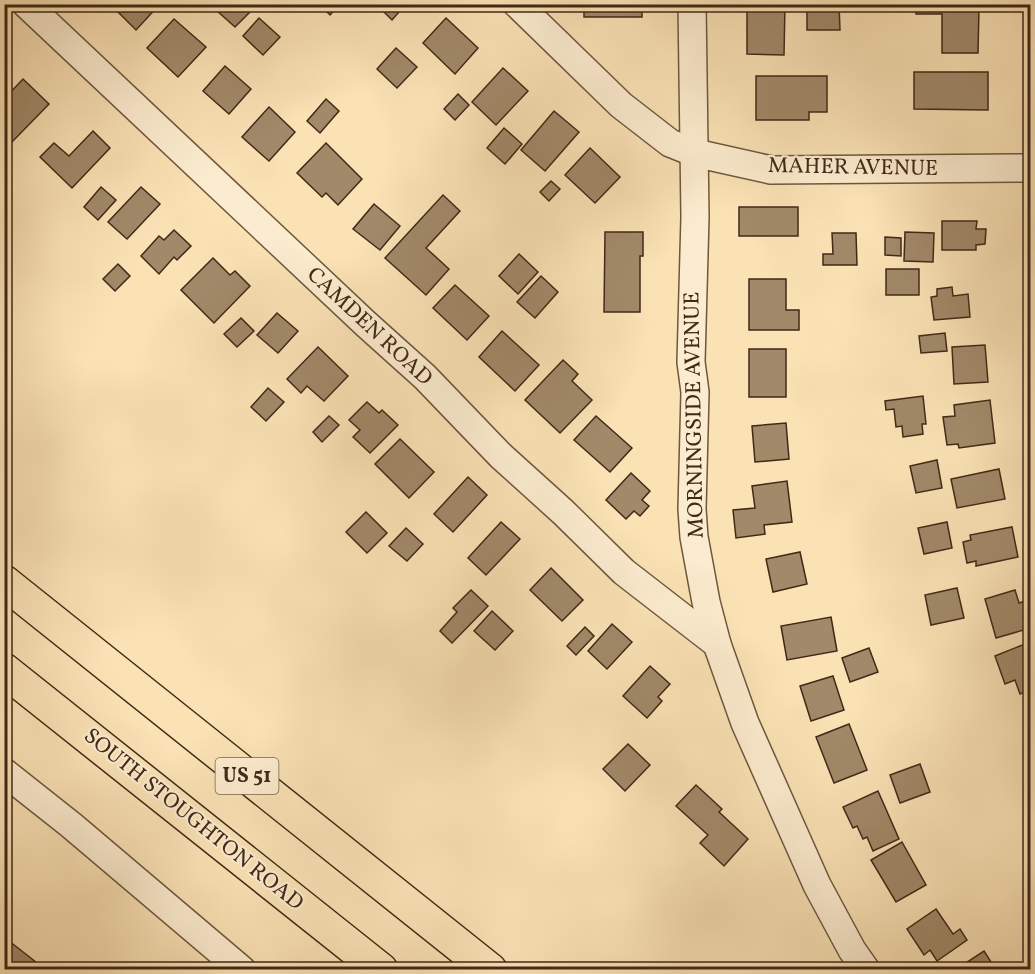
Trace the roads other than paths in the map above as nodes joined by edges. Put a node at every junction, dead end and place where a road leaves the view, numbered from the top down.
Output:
1 (26, 4) edge
2 (517, 4) edge
3 (692, 4) edge
4 (694, 153) junction
5 (1030, 168) edge
6 (4, 582) edge
7 (717, 644) junction
8 (4, 670) edge
9 (4, 772) edge
10 (242, 969) edge
11 (381, 969) edge
12 (490, 969) edge
13 (866, 969) edge

1 - 7 street, CAMDEN ROAD
2 - 4 street, MAHER AVENUE
3 - 4 street, MORNINGSIDE AVENUE
4 - 5 street, MAHER AVENUE
4 - 7 street, MORNINGSIDE AVENUE
6 - 12 main road, US 51
7 - 13 street, MORNINGSIDE AVENUE
8 - 11 main road, SOUTH STOUGHTON ROAD
9 - 10 street

